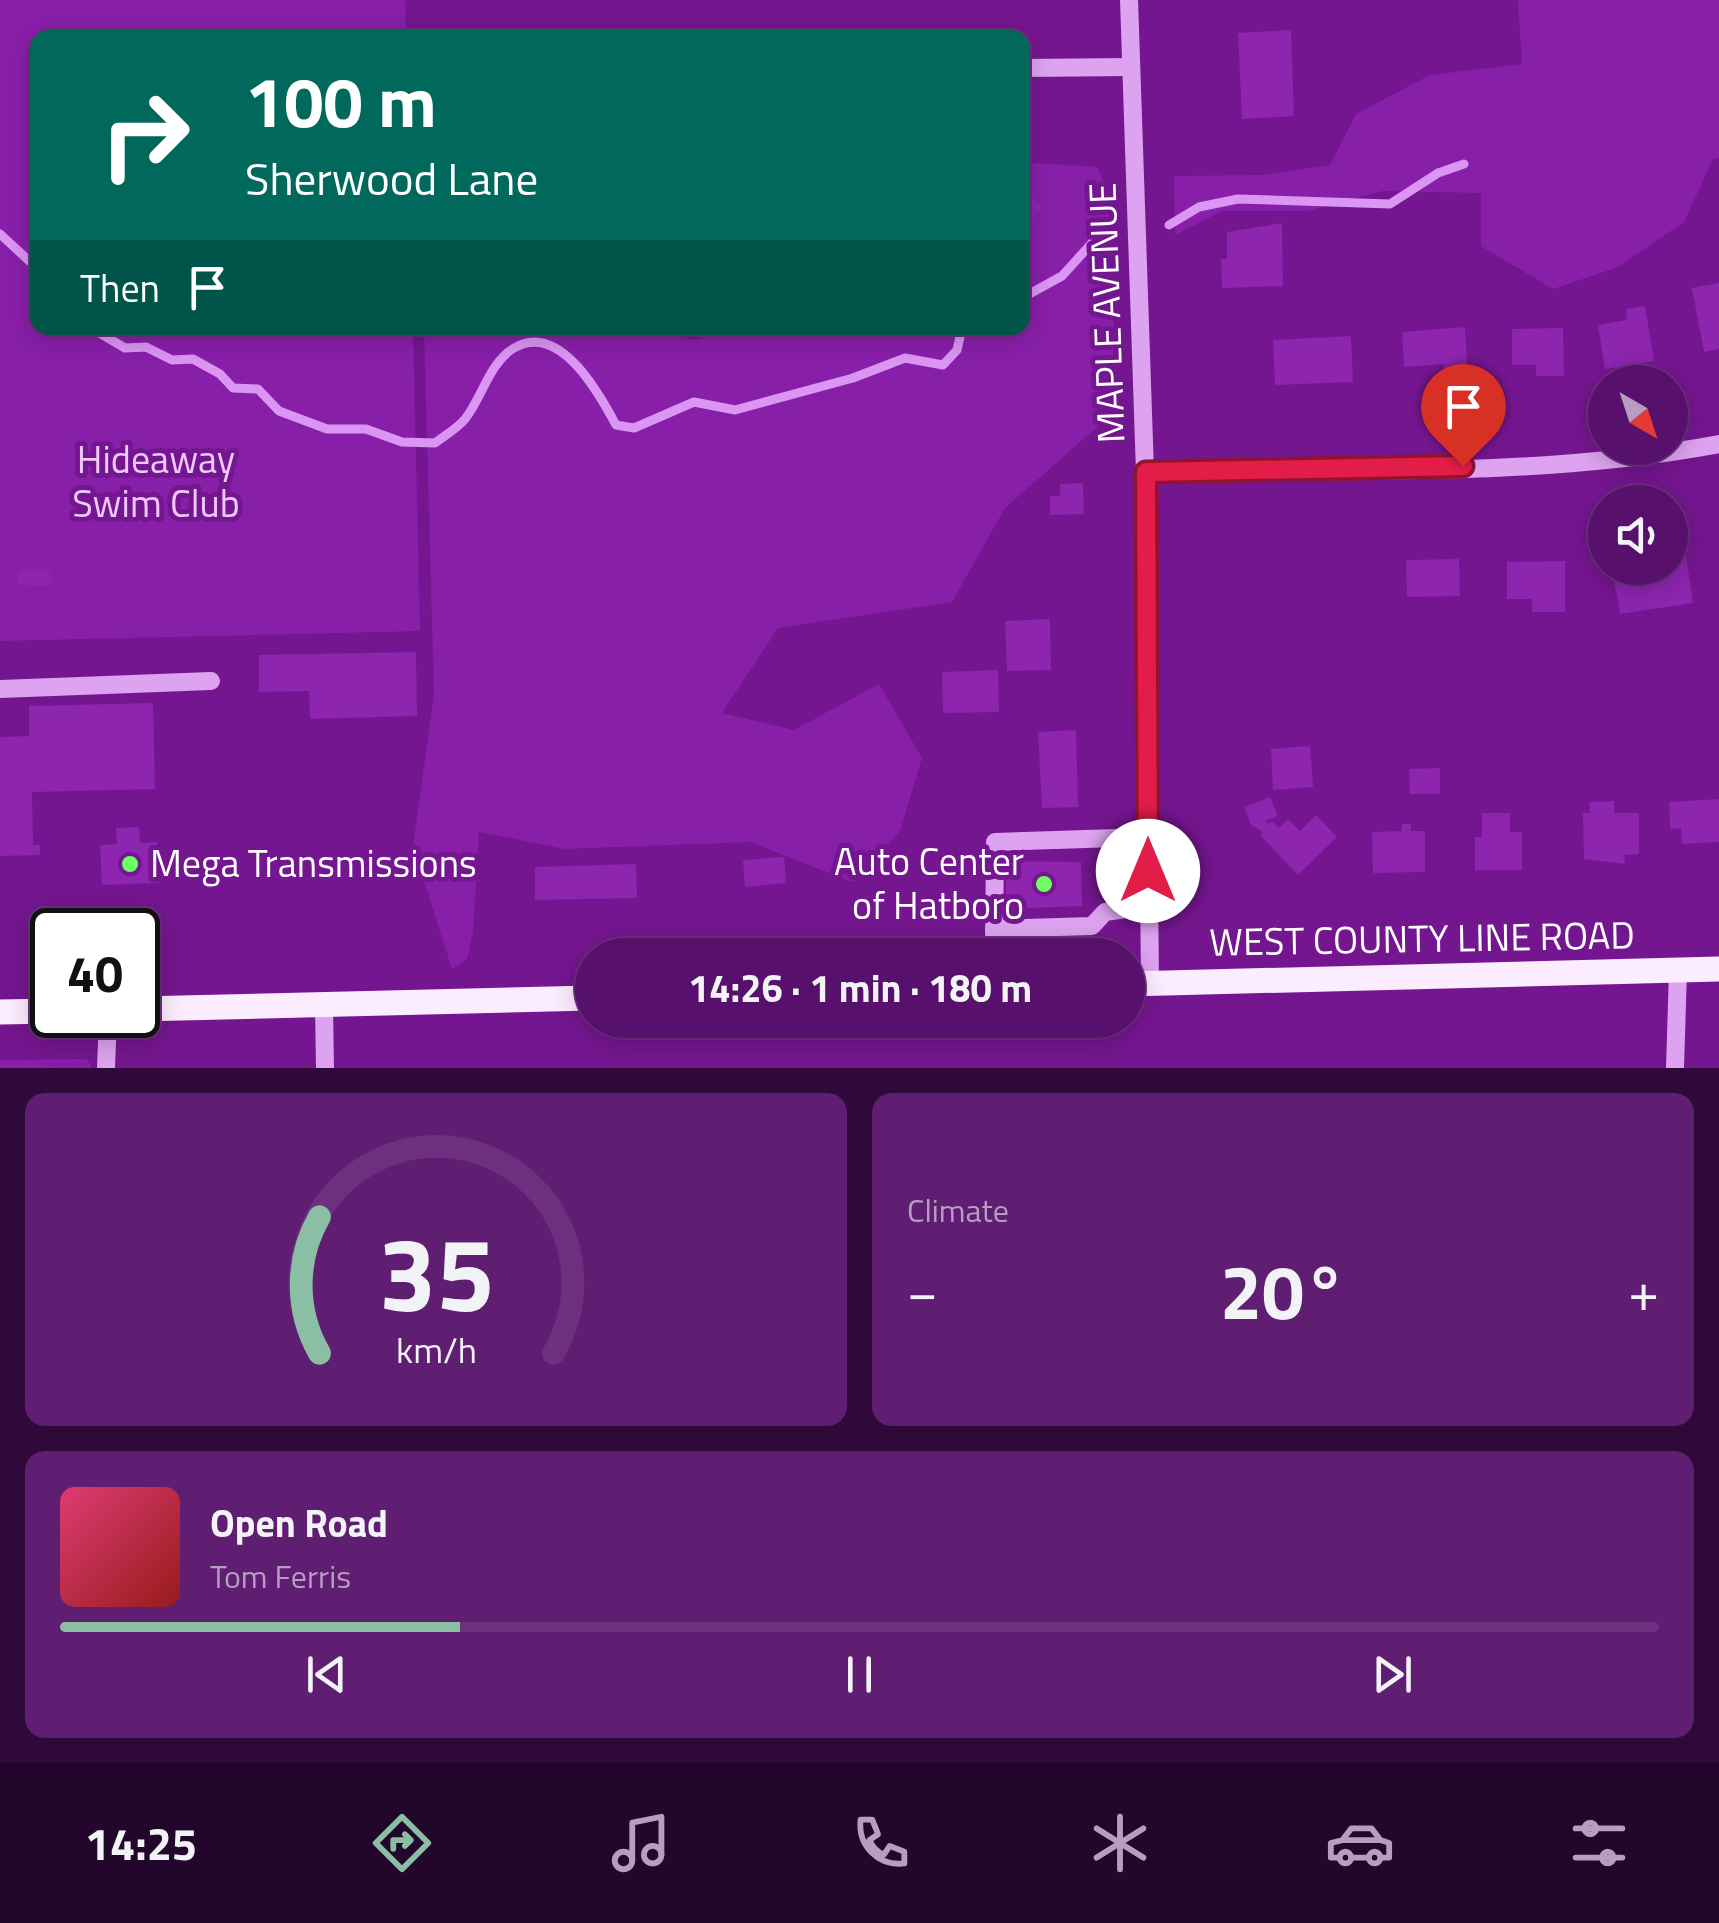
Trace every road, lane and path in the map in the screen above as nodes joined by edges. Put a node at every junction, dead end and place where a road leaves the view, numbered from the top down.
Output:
1 (1129, 0) edge
2 (1130, 67) junction
3 (1030, 68) edge
4 (1719, 444) edge
5 (1146, 472) junction
6 (211, 681) dead end
7 (0, 689) edge
8 (1148, 836) junction
9 (1148, 906) junction
10 (994, 930) junction
11 (994, 938) edge
12 (1144, 938) edge
13 (1719, 969) edge
14 (1678, 970) junction
15 (1145, 984) edge
16 (575, 998) edge
17 (324, 1005) junction
18 (160, 1008) edge
19 (30, 1011) edge
20 (0, 1012) edge
21 (107, 1038) edge
22 (106, 1068) edge
23 (325, 1068) edge
24 (1675, 1068) edge

1 - 2 street, MAPLE AVENUE
2 - 3 street
2 - 5 street, MAPLE AVENUE
4 - 5 street
5 - 8 street, MAPLE AVENUE
6 - 7 street
8 - 9 street, MAPLE AVENUE
8 - 10 street
9 - 10 street
9 - 12 street, MAPLE AVENUE
10 - 11 street
13 - 14 main road, WEST COUNTY LINE ROAD
14 - 15 main road, WEST COUNTY LINE ROAD
14 - 24 street
16 - 17 main road
17 - 18 main road
17 - 23 street
19 - 20 main road
21 - 22 street

